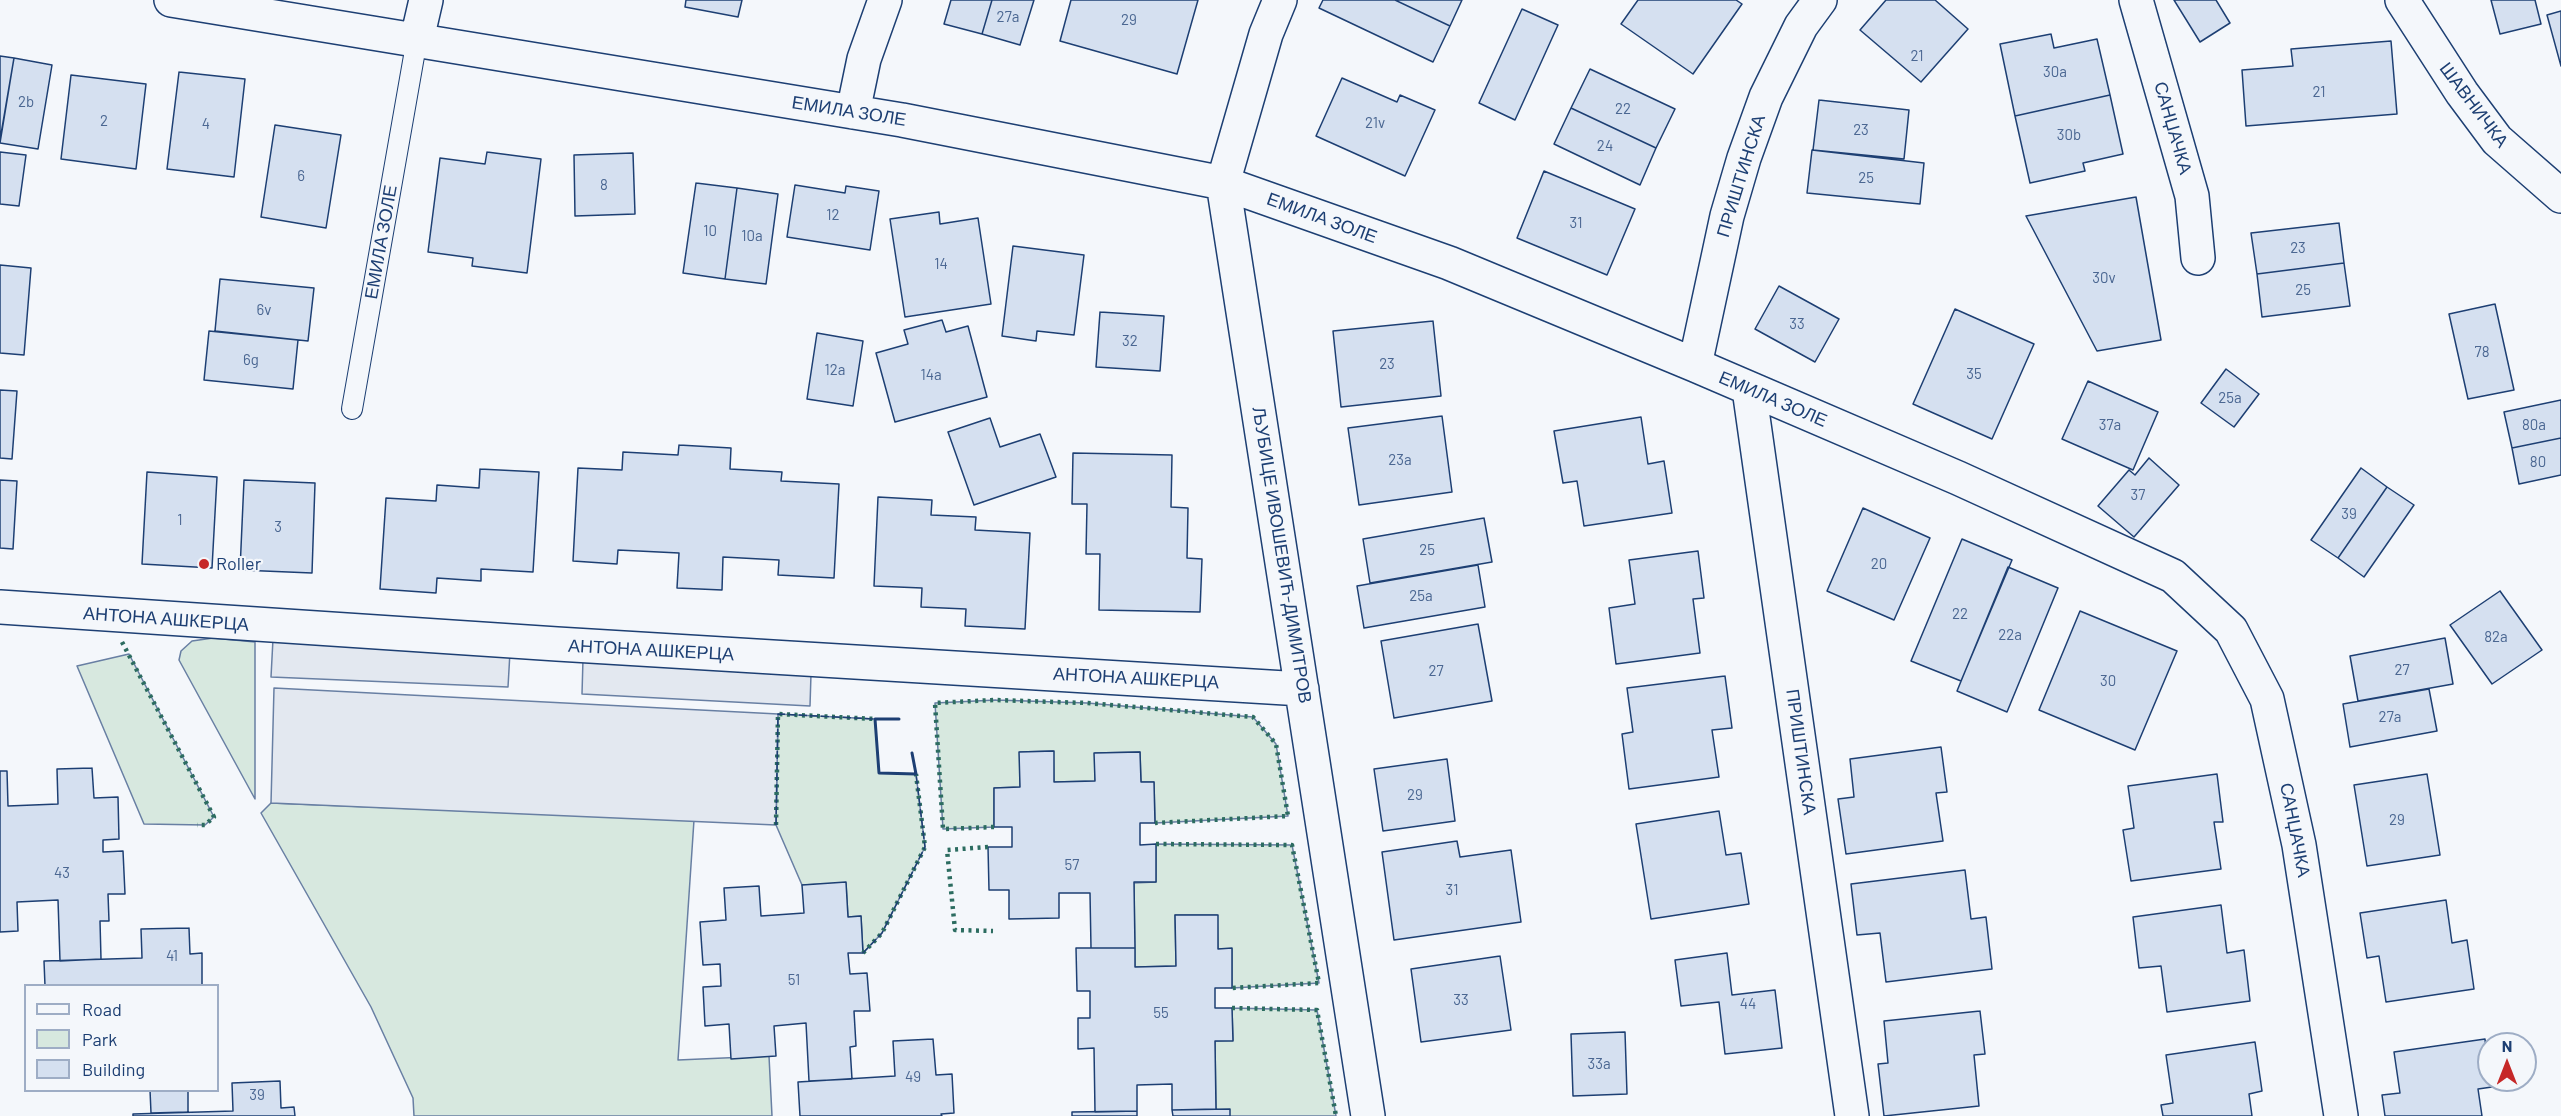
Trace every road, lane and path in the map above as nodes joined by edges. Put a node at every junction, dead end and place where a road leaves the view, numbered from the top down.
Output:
1 (171, 0) edge
2 (426, 0) edge
3 (885, 0) edge
4 (1280, 0) edge
5 (1820, 0) edge
6 (2136, 0) edge
7 (2402, 0) edge
8 (417, 39) junction
9 (853, 112) junction
10 (1223, 183) junction
11 (2561, 196) edge
12 (2198, 258) dead end
13 (1695, 365) junction
14 (1749, 389) junction
15 (352, 409) dead end
16 (2174, 576) joint
17 (0, 607) edge
18 (1302, 688) junction
19 (1368, 1116) edge
20 (1852, 1116) edge
21 (2341, 1116) edge

1 - 8 street, ЕМИЛА ЗОЛЕ
2 - 8 street
3 - 9 street
4 - 10 street, ЉУБИЦЕ ИВОШЕВИЋ-ДИМИТРОВ
5 - 13 street, ПРИШТИНСКА
6 - 12 street, САНЏАЧКА
7 - 11 street, ШАВНИЧКА
8 - 9 street, ЕМИЛА ЗОЛЕ
8 - 15 lane, ЕМИЛА ЗОЛЕ
9 - 10 street, ЕМИЛА ЗОЛЕ
10 - 13 street, ЕМИЛА ЗОЛЕ
10 - 18 street, ЉУБИЦЕ ИВОШЕВИЋ-ДИМИТРОВ
13 - 14 street, ЕМИЛА ЗОЛЕ
14 - 16 street, ЕМИЛА ЗОЛЕ
14 - 20 street, ПРИШТИНСКА
16 - 21 street, САНЏАЧКА
17 - 18 street, АНТОНА АШКЕРЦА
18 - 19 street, ЉУБИЦЕ ИВОШЕВИЋ-ДИМИТРОВ

